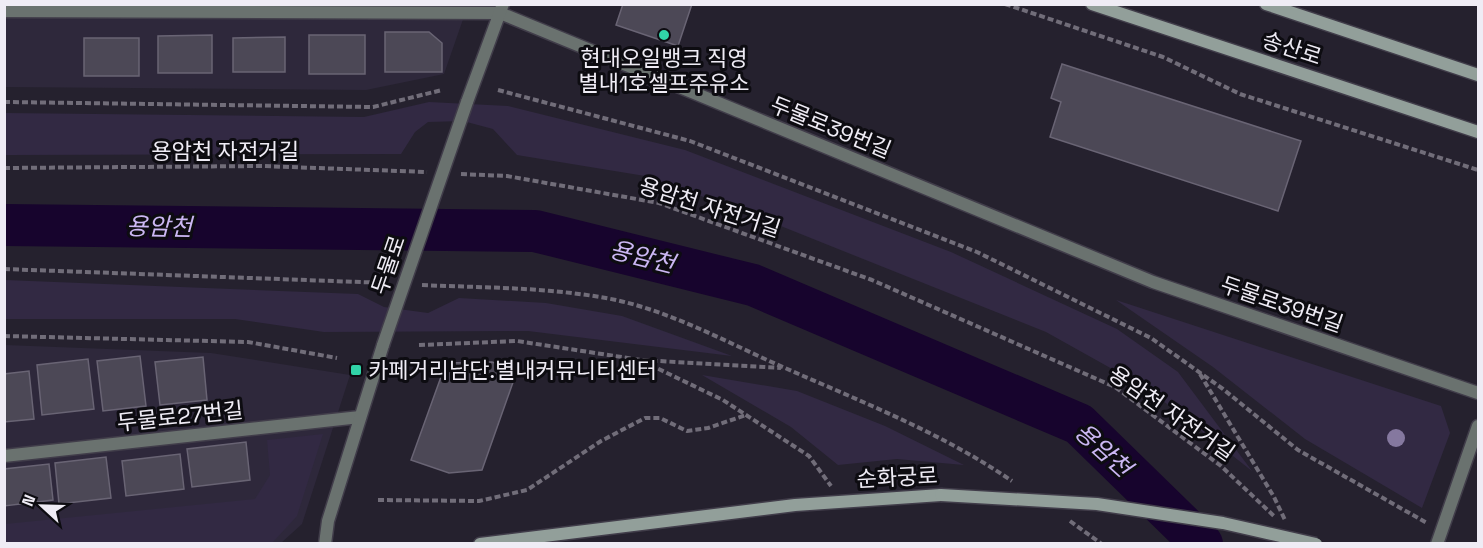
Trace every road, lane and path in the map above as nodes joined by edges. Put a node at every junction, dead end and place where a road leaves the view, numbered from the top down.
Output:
1 (1005, 4) edge
2 (1092, 4) edge
3 (1266, 4) edge
4 (38, 8) edge
5 (273, 8) edge
6 (501, 9) edge
7 (4, 11) edge
8 (1479, 75) edge
9 (442, 90) dead end
10 (498, 90) dead end
11 (4, 102) edge
12 (1479, 132) edge
13 (4, 168) edge
14 (1479, 170) edge
15 (428, 172) dead end
16 (451, 173) dead end
17 (4, 269) edge
18 (393, 283) dead end
19 (415, 284) dead end
20 (4, 336) edge
21 (419, 345) dead end
22 (337, 358) dead end
23 (641, 360) junction
24 (784, 368) junction
25 (1198, 371) junction
26 (1479, 393) edge
27 (746, 415) junction
28 (360, 417) junction
29 (1479, 426) edge
30 (4, 456) edge
31 (1016, 485) dead end
32 (378, 500) dead end
33 (842, 501) junction
34 (1064, 517) dead end
35 (1442, 529) junction
36 (325, 543) edge
37 (480, 543) edge
38 (1102, 543) edge
39 (1316, 543) edge
40 (1437, 543) edge

1 - 14 path
2 - 12 street, 송산로
3 - 8 street, 송산로
4 - 5 street, 두물로39번길
4 - 7 street, 두물로39번길
5 - 6 street, 두물로39번길
6 - 26 street, 두물로39번길
6 - 28 street, 두물로, bridge
9 - 11 path
10 - 25 path
13 - 15 path, 용암천 자전거길
16 - 25 path, 용암천 자전거길
17 - 18 path
19 - 24 path
20 - 22 path
21 - 23 path
23 - 24 path
23 - 27 path
24 - 31 path
25 - 35 path
27 - 32 path
27 - 33 path
28 - 30 street, 두물로27번길
28 - 36 street, 두물로
29 - 35 street
33 - 37 street, 순화궁로
33 - 39 street, 순화궁로, bridge
34 - 38 path
35 - 40 street

